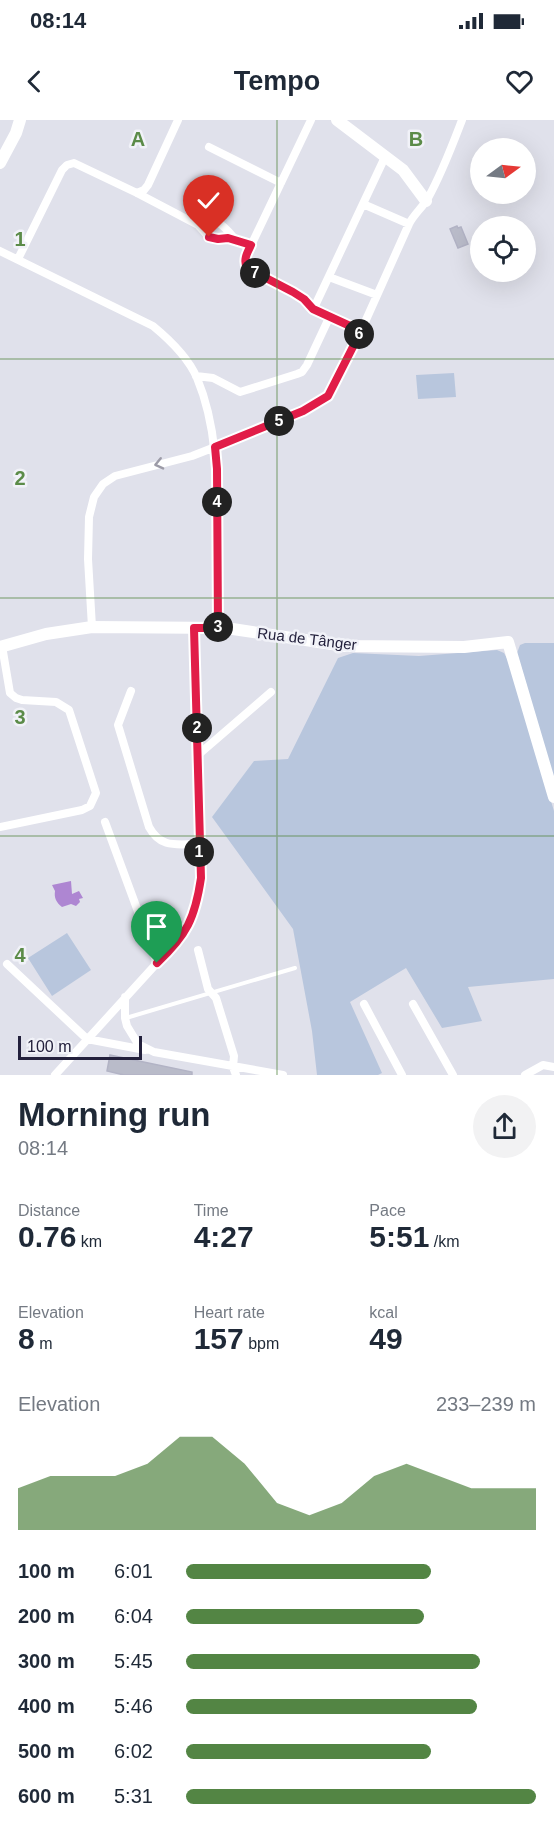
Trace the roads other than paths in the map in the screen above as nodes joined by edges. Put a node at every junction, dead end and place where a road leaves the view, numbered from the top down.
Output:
1 (20, 120) edge
2 (178, 120) edge
3 (311, 120) edge
4 (337, 120) edge
5 (462, 120) edge
6 (209, 147) dead end
7 (386, 157) junction
8 (0, 163) edge
9 (281, 183) junction
10 (137, 193) junction
11 (426, 201) junction
12 (363, 204) junction
13 (409, 224) junction
14 (198, 225) junction
15 (235, 239) junction
16 (251, 245) junction
17 (0, 251) edge
18 (18, 260) junction
19 (329, 277) junction
20 (377, 295) junction
21 (313, 309) junction
22 (329, 318) junction
23 (361, 331) junction
24 (196, 376) junction
25 (215, 447) junction
26 (92, 627) junction
27 (194, 628) junction
28 (218, 628) junction
29 (1, 646) edge
30 (131, 691) dead end
31 (271, 692) dead end
32 (198, 755) junction
33 (554, 797) edge
34 (105, 822) dead end
35 (0, 826) edge
36 (199, 844) junction
37 (198, 950) dead end
38 (157, 963) junction
39 (7, 964) dead end
40 (295, 968) dead end
41 (211, 993) junction
42 (125, 997) junction
43 (413, 1004) dead end
44 (364, 1005) dead end
45 (125, 1018) junction
46 (87, 1039) junction
47 (154, 1052) junction
48 (554, 1066) edge
49 (235, 1071) edge
50 (55, 1075) edge
51 (283, 1075) edge
52 (402, 1075) edge
53 (453, 1075) edge
54 (525, 1075) edge

1 - 8 street
2 - 10 street
3 - 9 street
4 - 7 street
5 - 11 street
6 - 9 street
7 - 11 street
7 - 12 street
9 - 16 street
10 - 14 street
10 - 18 street
11 - 13 street
12 - 13 street
12 - 19 street
13 - 20 street
14 - 15 street
14 - 15 street
15 - 16 street
16 - 21 street
17 - 18 street
18 - 24 street
19 - 20 street
19 - 21 street
20 - 23 street
21 - 22 street
22 - 23 street
22 - 24 street
23 - 25 street
24 - 25 street
25 -> 26 street
25 - 28 street
26 - 27 street, Rua de Tânger
26 - 29 street, Rua de Tânger
27 - 28 street, Rua de Tânger
27 - 32 street
28 - 33 street, Rua de Tânger
29 - 35 street
30 - 36 street
31 - 32 street
32 - 36 street
34 - 38 street
36 - 38 street
37 - 41 street
38 - 42 street
39 - 46 street
40 - 41 lane
41 - 45 lane
41 - 49 street
42 - 45 street
42 - 46 street
43 - 53 street
44 - 52 street
45 - 47 street
46 - 47 street
46 - 50 street
47 - 49 street
48 - 54 street
49 - 51 street

